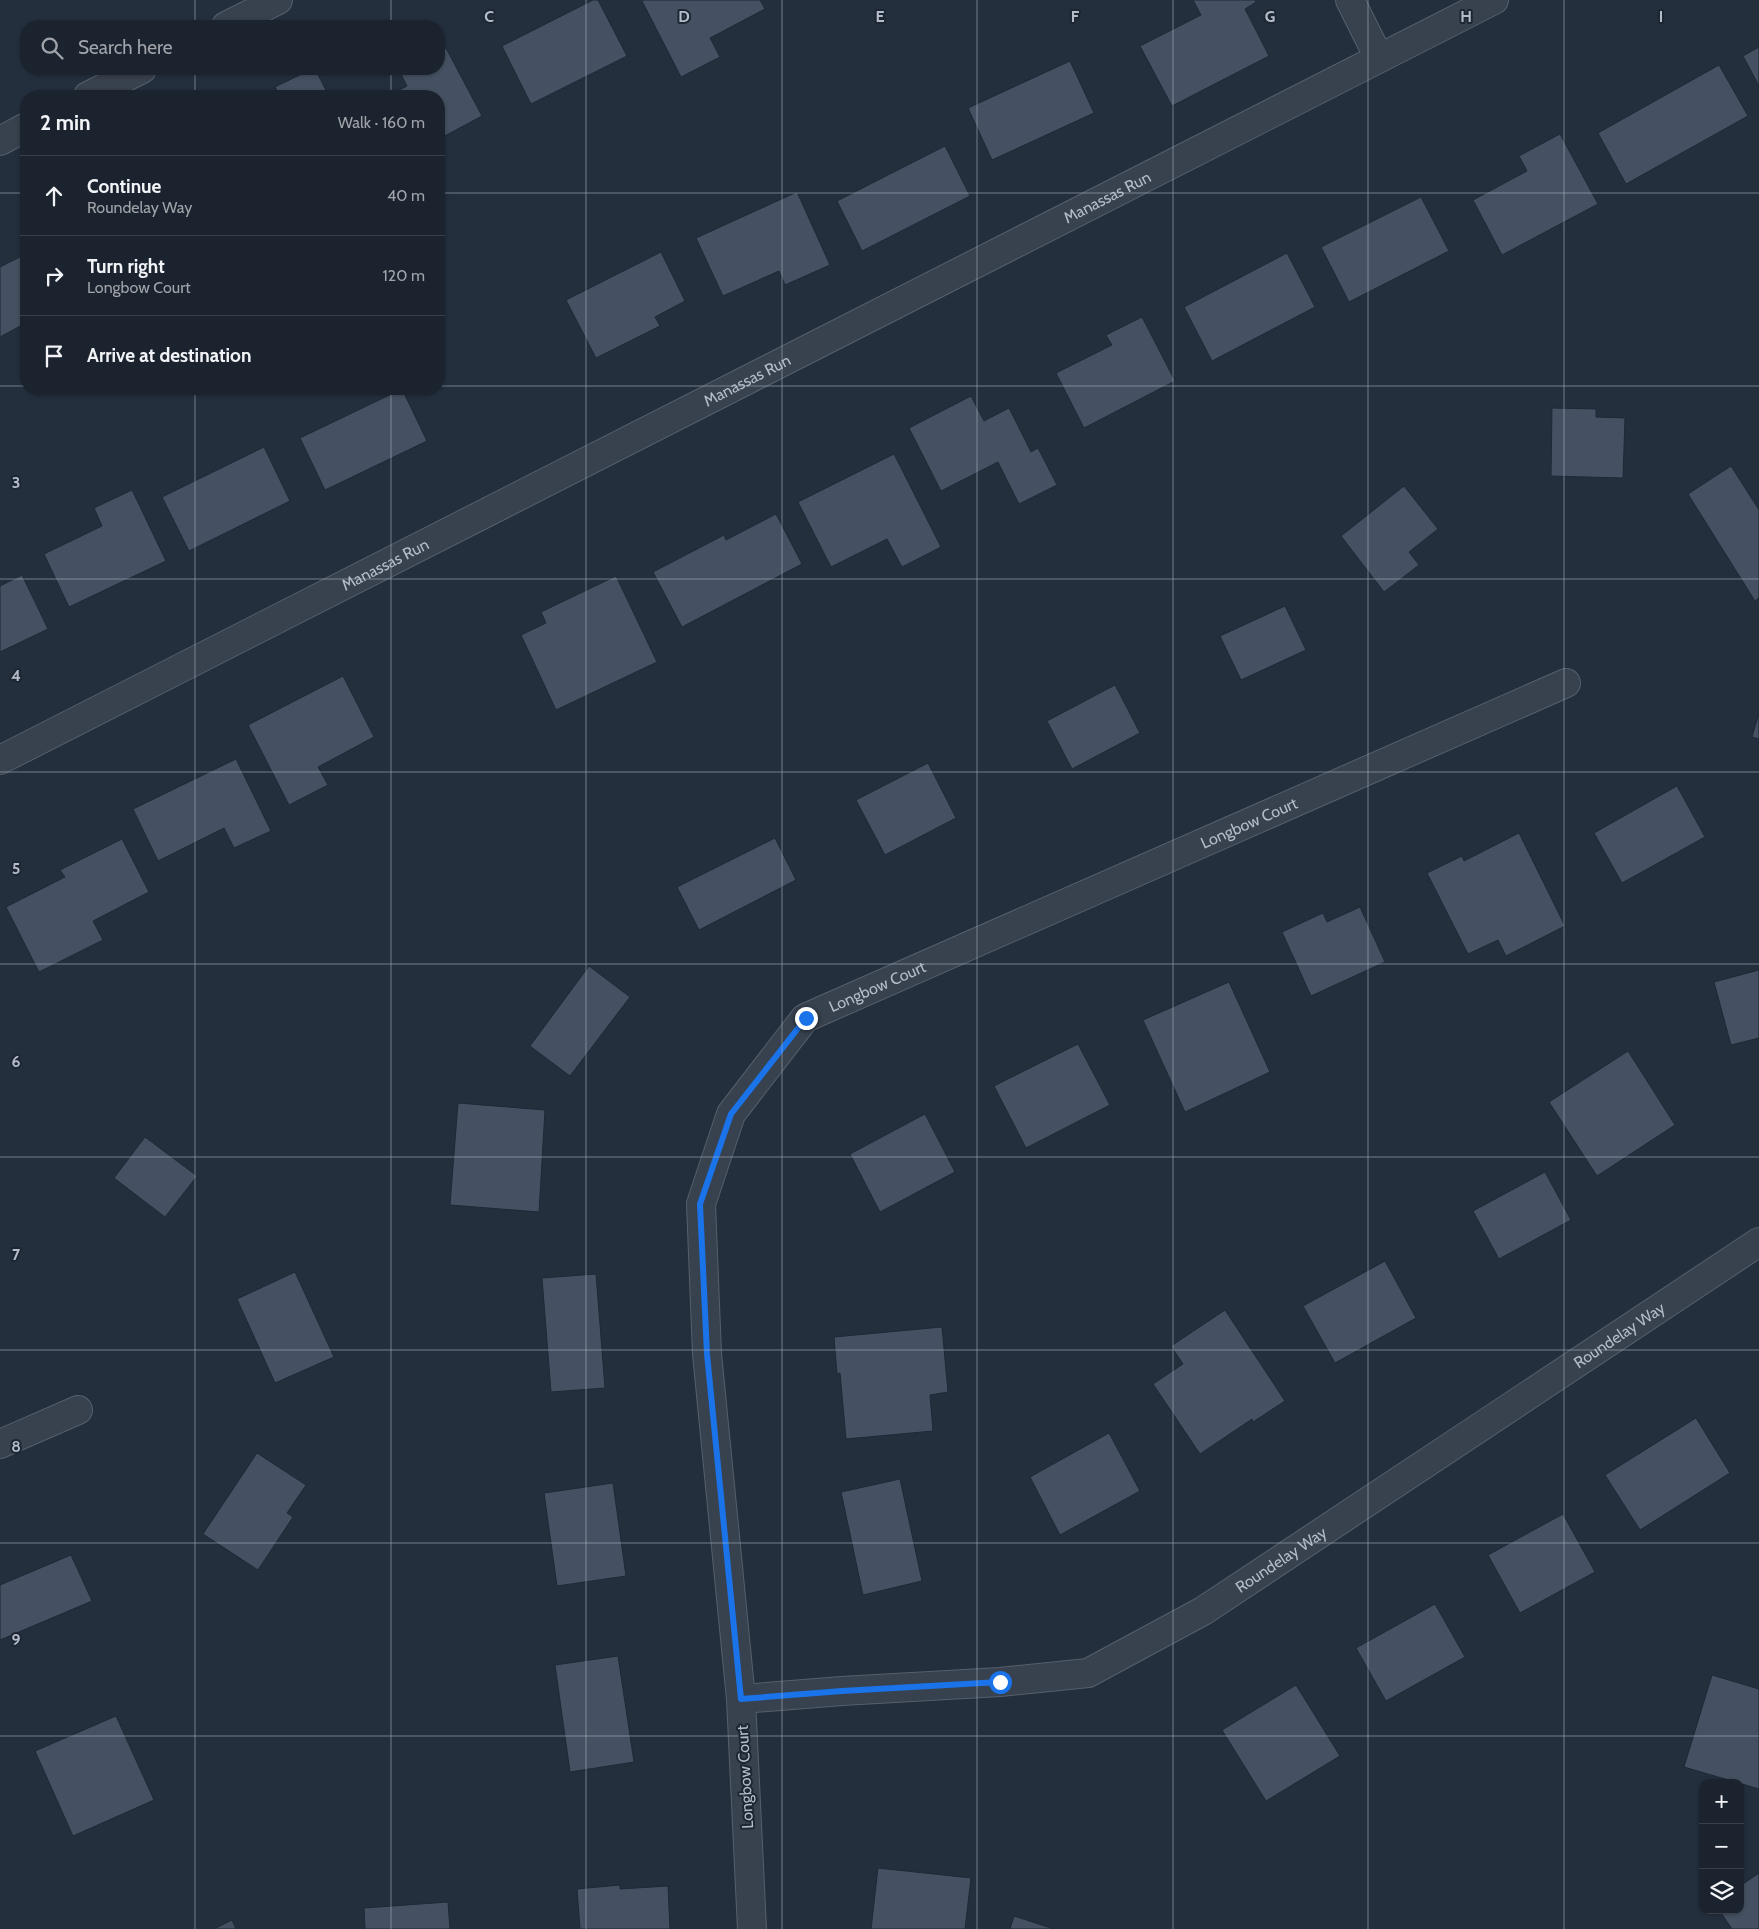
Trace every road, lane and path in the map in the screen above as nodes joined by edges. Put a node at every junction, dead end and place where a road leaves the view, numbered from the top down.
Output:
1 (278, 0) edge
2 (1350, 0) edge
3 (1494, 0) edge
4 (238, 20) edge
5 (1379, 58) junction
6 (130, 75) edge
7 (100, 90) edge
8 (20, 130) edge
9 (0, 141) edge
10 (1566, 683) dead end
11 (0, 760) edge
12 (1759, 1242) edge
13 (78, 1410) dead end
14 (0, 1444) edge
15 (741, 1699) junction
16 (752, 1929) edge

1 - 4 street
2 - 5 street
3 - 5 street, Manassas Run
5 - 11 street, Manassas Run
6 - 7 street
8 - 9 street
10 - 15 street, Longbow Court
12 - 15 street, Roundelay Way
13 - 14 street
15 - 16 street, Longbow Court

